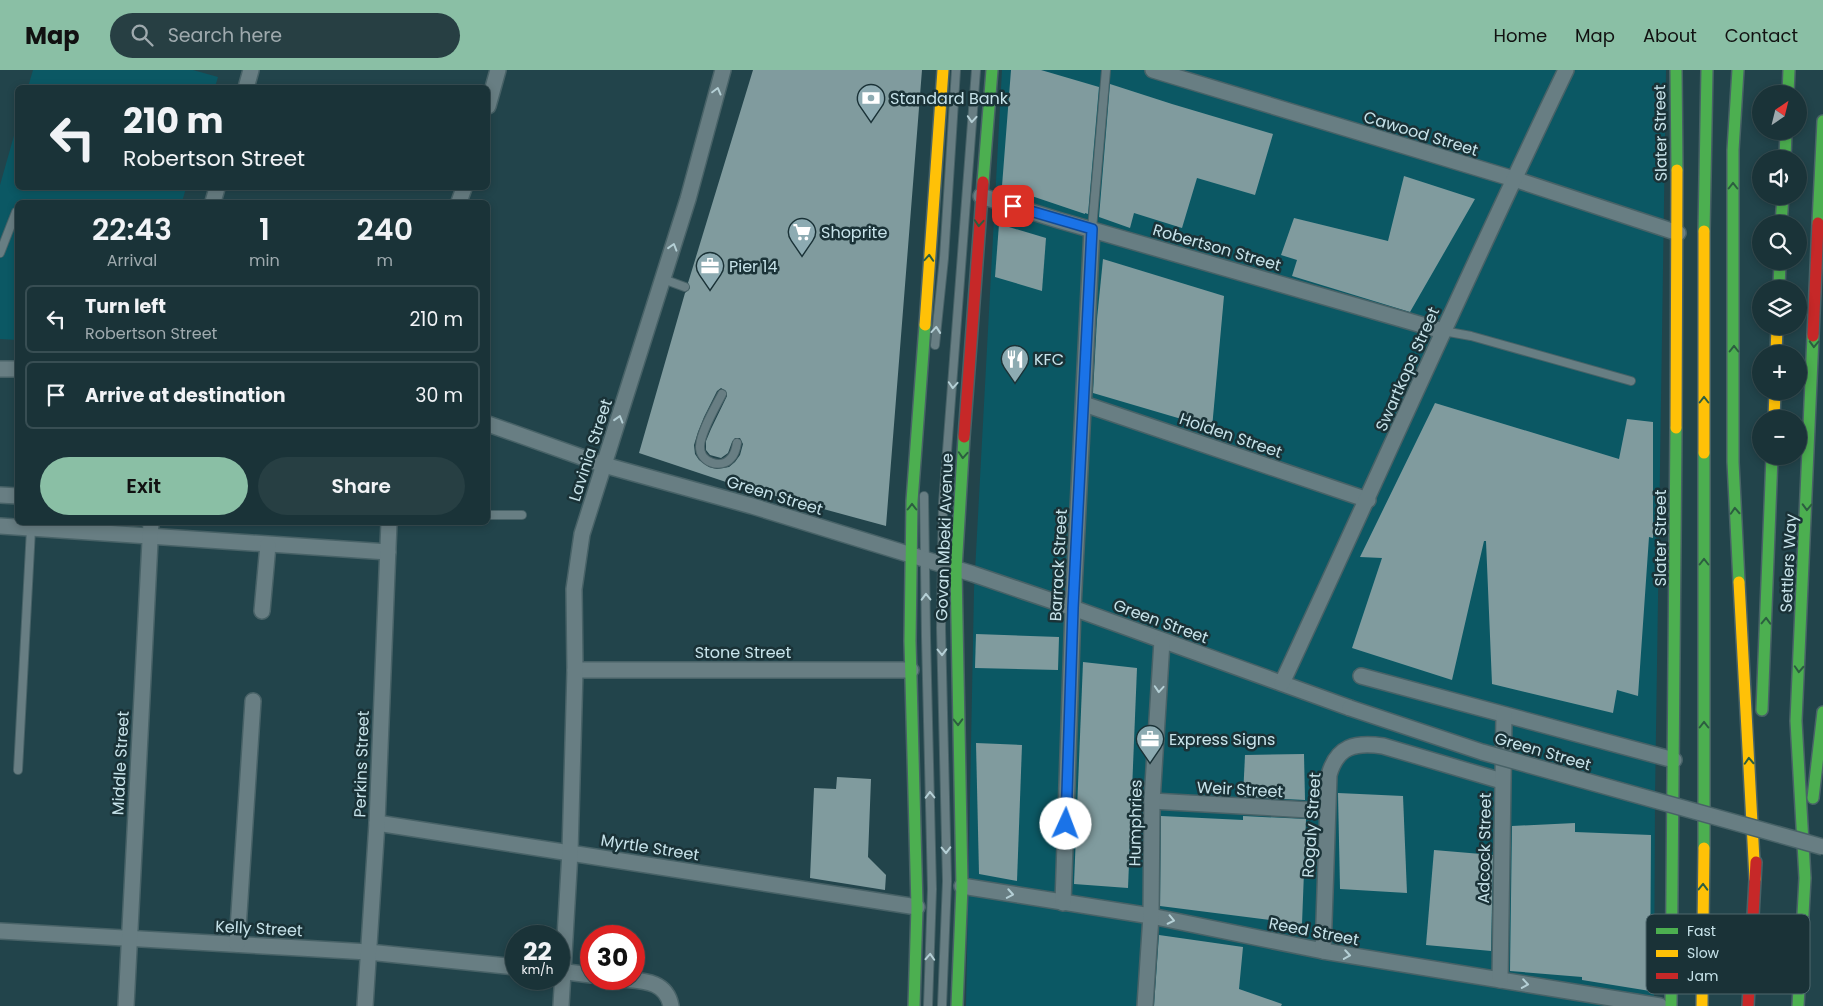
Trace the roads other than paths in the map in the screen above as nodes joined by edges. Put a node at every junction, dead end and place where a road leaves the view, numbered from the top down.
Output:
1 (251, 70) edge
2 (498, 70) edge
3 (722, 70) edge
4 (943, 70) edge
5 (956, 70) edge
6 (976, 70) edge
7 (992, 70) edge
8 (1106, 70) edge
9 (1154, 70) edge
10 (1566, 70) edge
11 (1676, 70) edge
12 (1707, 70) edge
13 (1738, 70) edge
14 (1789, 70) edge
15 (247, 85) edge
16 (1788, 85) edge
17 (490, 99) edge
18 (1823, 121) edge
19 (1514, 179) junction
20 (981, 196) junction
21 (15, 215) edge
22 (1092, 229) junction
23 (1678, 233) junction
24 (0, 254) edge
25 (663, 279) junction
26 (685, 287) dead end
27 (1443, 331) junction
28 (934, 357) dead end
29 (0, 368) edge
30 (15, 369) edge
31 (1631, 381) dead end
32 (722, 394) dead end
33 (1084, 404) junction
34 (490, 425) edge
35 (737, 443) dead end
36 (604, 465) junction
37 (1772, 465) edge
38 (924, 486) dead end
39 (0, 495) edge
40 (15, 496) edge
41 (1368, 500) junction
42 (490, 515) edge
43 (522, 515) dead end
44 (390, 525) edge
45 (0, 526) edge
46 (31, 529) junction
47 (150, 530) edge
48 (268, 545) junction
49 (388, 552) junction
50 (918, 558) junction
51 (949, 567) junction
52 (1073, 608) junction
53 (262, 610) dead end
54 (1162, 641) junction
55 (575, 670) junction
56 (911, 670) junction
57 (1361, 676) dead end
58 (1282, 683) junction
59 (253, 702) dead end
60 (1823, 712) edge
61 (1504, 715) junction
62 (1762, 722) dead end
63 (1674, 760) junction
64 (1760, 761) dead end
65 (18, 770) dead end
66 (1502, 781) junction
67 (1152, 801) junction
68 (1327, 811) junction
69 (376, 824) junction
70 (1823, 847) edge
71 (570, 852) junction
72 (1805, 878) junction
73 (1755, 879) junction
74 (962, 886) junction
75 (1063, 903) junction
76 (917, 907) junction
77 (1672, 914) edge
78 (1703, 914) edge
79 (1753, 914) edge
80 (1803, 914) edge
81 (1151, 916) junction
82 (564, 925) edge
83 (0, 931) edge
84 (129, 938) junction
85 (237, 944) junction
86 (1322, 951) junction
87 (368, 952) junction
88 (505, 966) edge
89 (1500, 980) junction
90 (645, 981) edge
91 (561, 990) edge
92 (126, 1006) edge
93 (365, 1006) edge
94 (561, 1006) edge
95 (671, 1006) edge
96 (914, 1006) edge
97 (928, 1006) edge
98 (942, 1006) edge
99 (957, 1006) edge
100 (1145, 1006) edge
101 (1660, 1006) edge

1 - 15 street
2 - 17 street
25 -> 3 street, Lavinia Street
50 -> 4 main road, Govan Mbeki Avenue
28 -> 5 lane
6 -> 51 lane
7 - 20 main road, Govan Mbeki Avenue
8 - 22 lane
9 - 19 street, Cawood Street
10 - 19 street, Swartkops Street
11 - 23 main road, Slater Street
78 -> 12 main road
73 -> 13 main road
14 - 16 main road
18 -> 72 main road, Settlers Way
19 - 23 street, Cawood Street
19 - 27 street, Swartkops Street
20 - 22 street, Robertson Street
20 -> 51 main road, Govan Mbeki Avenue
21 - 24 lane
22 - 27 street, Robertson Street
22 - 33 street, Barrack Street
23 - 63 main road, Slater Street
25 - 26 lane
36 -> 25 street, Lavinia Street
27 - 31 lane
27 - 41 street, Swartkops Street
29 - 30 street
32 - 35 lane
33 - 41 street, Holden Street
33 - 52 street, Barrack Street
34 - 36 street, Green Street
36 - 50 street, Green Street
36 - 55 street, Lavinia Street
62 -> 37 main road, Settlers Way
38 - 50 lane
39 - 40 street
41 - 58 street, Swartkops Street
42 - 43 lane
44 - 49 street, Perkins Street
45 - 46 street
46 - 47 street
46 - 65 lane
47 - 48 street
47 - 84 street, Middle Street
48 - 49 street
48 - 53 street
49 - 69 street, Perkins Street
50 - 51 street, Green Street
50 - 56 main road, Govan Mbeki Avenue
97 -> 50 lane
51 - 52 street, Green Street
51 -> 74 main road, Govan Mbeki Avenue
51 -> 98 lane
52 - 54 street, Green Street
52 - 75 street, Barrack Street
54 - 58 street, Green Street
54 -> 67 street, Humphries
55 - 56 street, Stone Street
55 - 71 street, Lavinia Street
56 - 76 main road, Govan Mbeki Avenue
57 - 61 street, Green Street
58 - 70 street, Green Street, bridge
59 - 85 street
60 - 72 main road
61 - 63 street, Green Street
61 - 66 street, Adcock Street
63 - 77 main road, Slater Street
64 - 73 main road
66 - 68 street, Rogaly Street
66 - 89 street, Adcock Street
67 - 68 street, Weir Street
67 - 81 street, Humphries
68 - 86 street, Rogaly Street
69 - 71 street, Myrtle Street
69 - 87 street, Perkins Street
71 - 76 street, Myrtle Street
71 - 82 street, Lavinia Street
72 - 80 main road, Settlers Way
73 - 79 main road
74 -> 75 street, Reed Street
74 - 99 main road, Govan Mbeki Avenue
75 - 81 street, Reed Street
76 - 96 main road, Govan Mbeki Avenue
81 -> 86 street, Reed Street
81 - 100 street, Humphries
83 - 84 street, Kelly Street
84 - 85 street, Kelly Street
84 - 92 street, Middle Street
85 - 87 street, Kelly Street
86 -> 89 street, Reed Street
87 - 88 street, Kelly Street
87 - 93 street, Perkins Street
89 -> 101 street, Reed Street
90 - 95 street
91 - 94 street, Lavinia Street

